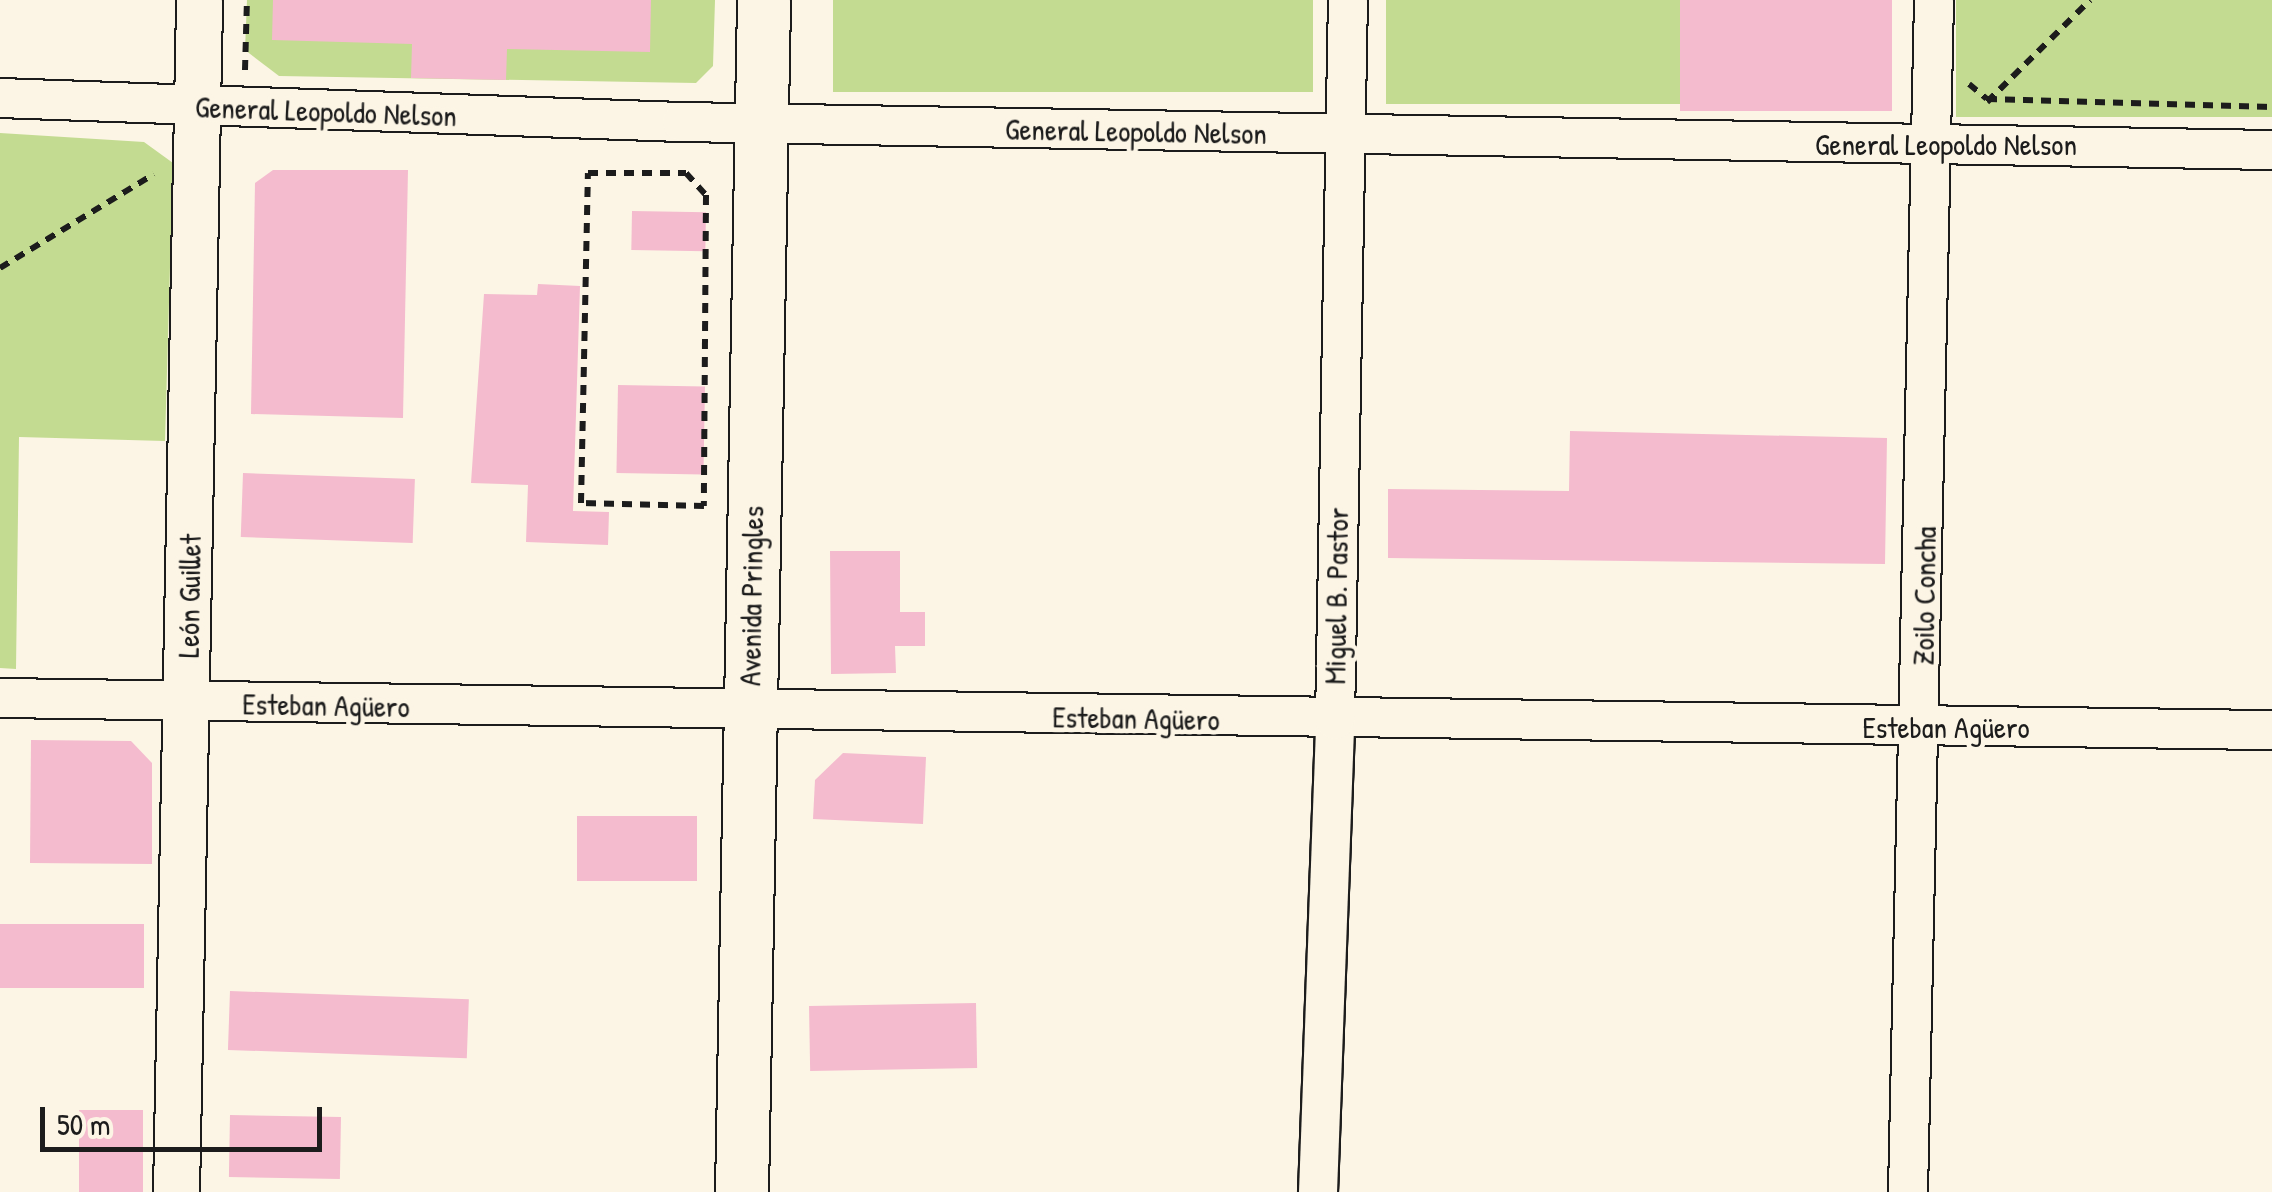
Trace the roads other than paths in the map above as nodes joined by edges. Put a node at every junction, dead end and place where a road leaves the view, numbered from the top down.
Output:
1 (199, 0) edge
2 (764, 0) edge
3 (1348, 0) edge
4 (1934, 0) edge
5 (0, 98) edge
6 (196, 106) junction
7 (762, 123) junction
8 (1341, 135) junction
9 (1932, 141) junction
10 (2272, 150) edge
11 (0, 698) edge
12 (188, 702) junction
13 (748, 712) junction
14 (1335, 720) junction
15 (1921, 727) junction
16 (2272, 730) edge
17 (176, 1192) edge
18 (742, 1192) edge
19 (1318, 1192) edge
20 (1908, 1192) edge

1 - 6 street, León Guillet
2 - 7 main road, Avenida Pringles
3 - 8 street, Miguel B. Pastor
4 - 9 street, Zoilo Concha
5 - 6 street, General Leopoldo Nelson
6 - 7 street, General Leopoldo Nelson
6 - 12 street, León Guillet
7 - 8 street, General Leopoldo Nelson
7 - 13 main road, Avenida Pringles
8 - 9 street, General Leopoldo Nelson
8 - 14 street, Miguel B. Pastor
9 - 10 street, General Leopoldo Nelson
9 - 15 street, Zoilo Concha
11 - 12 street, Esteban Agüero
12 - 13 street, Esteban Agüero
12 - 17 street, León Guillet
13 - 14 street, Esteban Agüero
13 - 18 main road, Avenida Pringles
14 - 15 street, Esteban Agüero
14 - 19 street, Miguel B. Pastor
15 - 16 street, Esteban Agüero
15 - 20 street, Zoilo Concha

